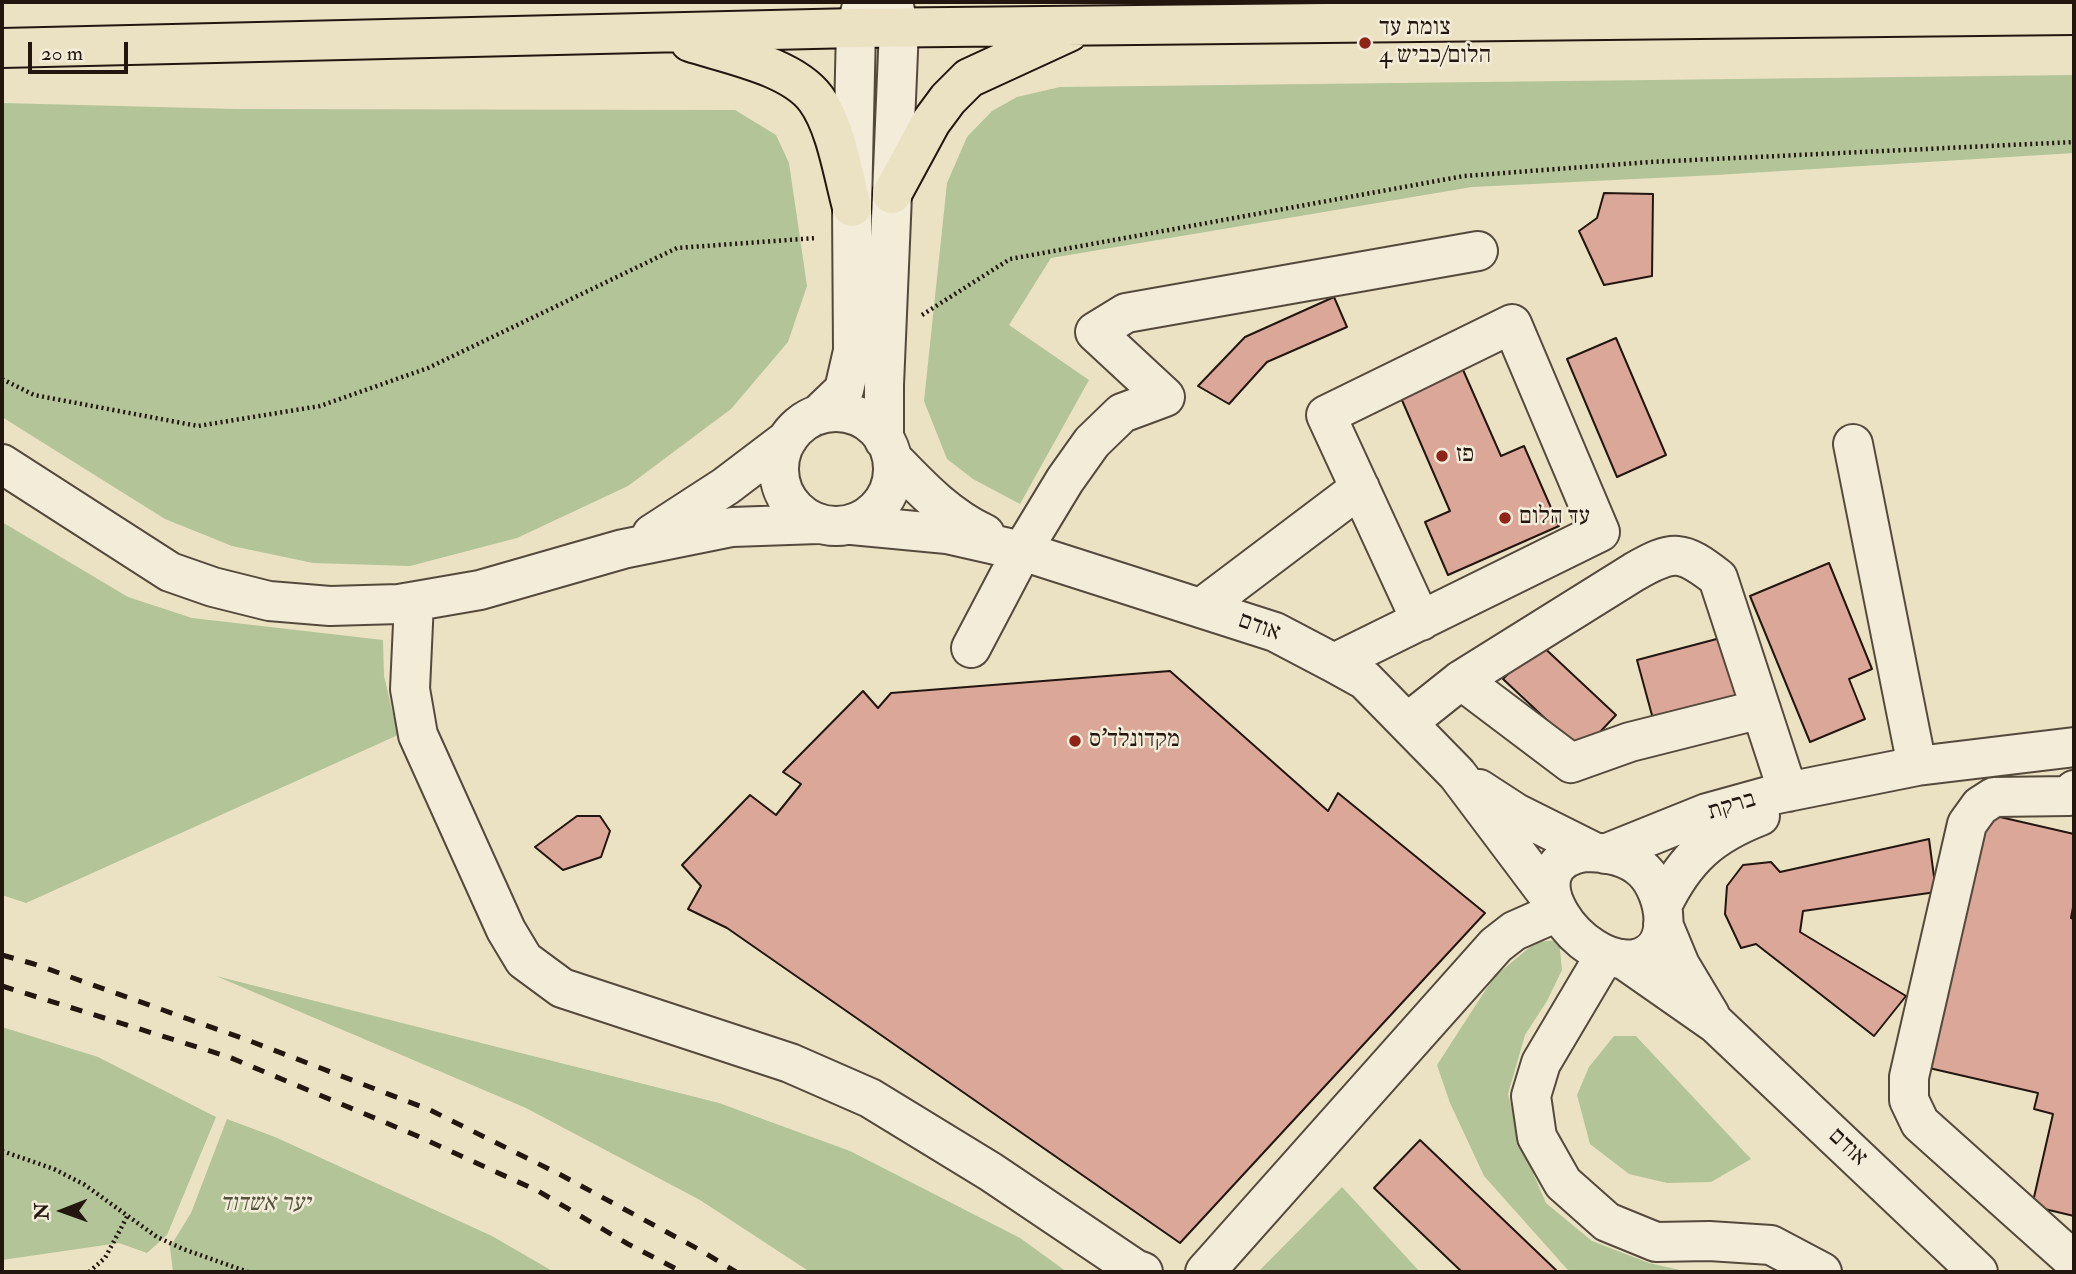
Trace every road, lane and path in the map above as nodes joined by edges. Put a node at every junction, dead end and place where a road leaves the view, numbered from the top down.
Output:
1 (860, 15) edge
2 (896, 15) edge
3 (2074, 15) edge
4 (1082, 26) junction
5 (661, 33) junction
6 (2, 48) edge
7 (2074, 142) edge
8 (892, 194) junction
9 (852, 221) junction
10 (1478, 251) dead end
11 (886, 338) junction
12 (2, 379) edge
13 (818, 415) junction
14 (788, 439) junction
15 (1853, 444) dead end
16 (888, 449) junction
17 (2, 464) edge
18 (1360, 488) junction
19 (835, 524) junction
20 (623, 550) junction
21 (1022, 551) junction
22 (414, 602) junction
23 (1200, 608) junction
24 (1420, 621) junction
25 (971, 648) dead end
26 (1334, 663) junction
27 (1461, 680) junction
28 (1761, 709) junction
29 (1407, 723) junction
30 (2074, 747) edge
31 (1917, 766) junction
32 (1457, 774) junction
33 (1864, 777) junction
34 (2074, 790) edge
35 (1788, 792) junction
36 (1600, 853) junction
37 (1556, 907) junction
38 (1663, 915) junction
39 (1614, 957) junction
40 (1716, 1024) junction
41 (2, 1151) edge
42 (128, 1215) junction
43 (2074, 1261) edge
44 (89, 1272) edge
45 (248, 1272) edge
46 (1143, 1272) edge
47 (1205, 1272) edge
48 (1822, 1272) edge
49 (1978, 1272) edge

1 - 2 highway
1 - 5 highway
1 - 9 street
2 - 4 highway
2 - 8 street
3 - 4 highway
4 - 8 highway
5 - 6 highway
5 - 9 highway
7 - 11 path
8 - 11 street
9 - 12 path
9 - 13 street
10 - 21 street
11 - 16 street
13 - 14 street
13 - 16 street
14 - 19 street
14 - 20 street
15 - 31 street
16 - 19 street
16 - 21 street, אודם
17 - 22 street
18 - 23 street
18 - 24 street
18 - 24 street
19 - 20 street, אודם
19 - 21 street, אודם
20 - 22 street
21 - 23 street, אודם
21 - 25 street
22 - 46 street
23 - 26 street, אודם
24 - 26 street
26 - 29 street, אודם
27 - 28 street
27 - 28 street
27 - 29 street
28 - 35 street
29 - 32 street, אודם
30 - 31 street, ברקת
31 - 33 street, ברקת
32 - 36 street, אודם
32 - 37 street, אודם
33 - 35 street, ברקת
33 - 38 street, ברקת
34 - 43 street
35 - 36 street, ברקת
36 - 37 street
36 - 38 street
37 - 39 street
37 - 47 street
38 - 39 street
38 - 40 street, אודם
39 - 40 street, אודם
39 - 48 street
40 - 49 street, אודם
41 - 42 path
42 - 44 path
42 - 45 path

